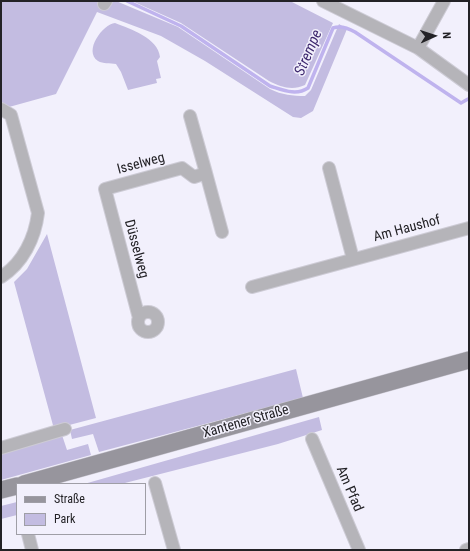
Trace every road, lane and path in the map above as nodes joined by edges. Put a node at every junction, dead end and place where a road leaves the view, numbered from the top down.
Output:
1 (323, 1) edge
2 (444, 1) edge
3 (418, 48) junction
4 (469, 85) edge
5 (1, 109) edge
6 (190, 116) dead end
7 (328, 168) dead end
8 (206, 174) junction
9 (105, 189) joint
10 (469, 228) edge
11 (222, 232) dead end
12 (353, 259) junction
13 (1, 277) edge
14 (252, 287) dead end
15 (139, 318) dead end
16 (469, 360) edge
17 (65, 429) dead end
18 (312, 439) dead end
19 (1, 448) edge
20 (155, 482) dead end
21 (28, 483) edge
22 (16, 486) edge
23 (1, 490) edge
24 (28, 535) edge
25 (32, 550) edge
26 (174, 550) edge
27 (359, 550) edge

1 - 3 street
2 - 3 street
3 - 4 street
5 - 13 street
6 - 8 street
7 - 12 street
8 - 9 street, Isselweg
8 - 11 street
9 - 15 street, Düsselweg
10 - 12 street, Am Haushof
12 - 14 street, Am Haushof
16 - 21 main road, Xantener Straße
17 - 19 street
18 - 27 street, Am Pfad
20 - 26 street
22 - 23 main road
24 - 25 street

